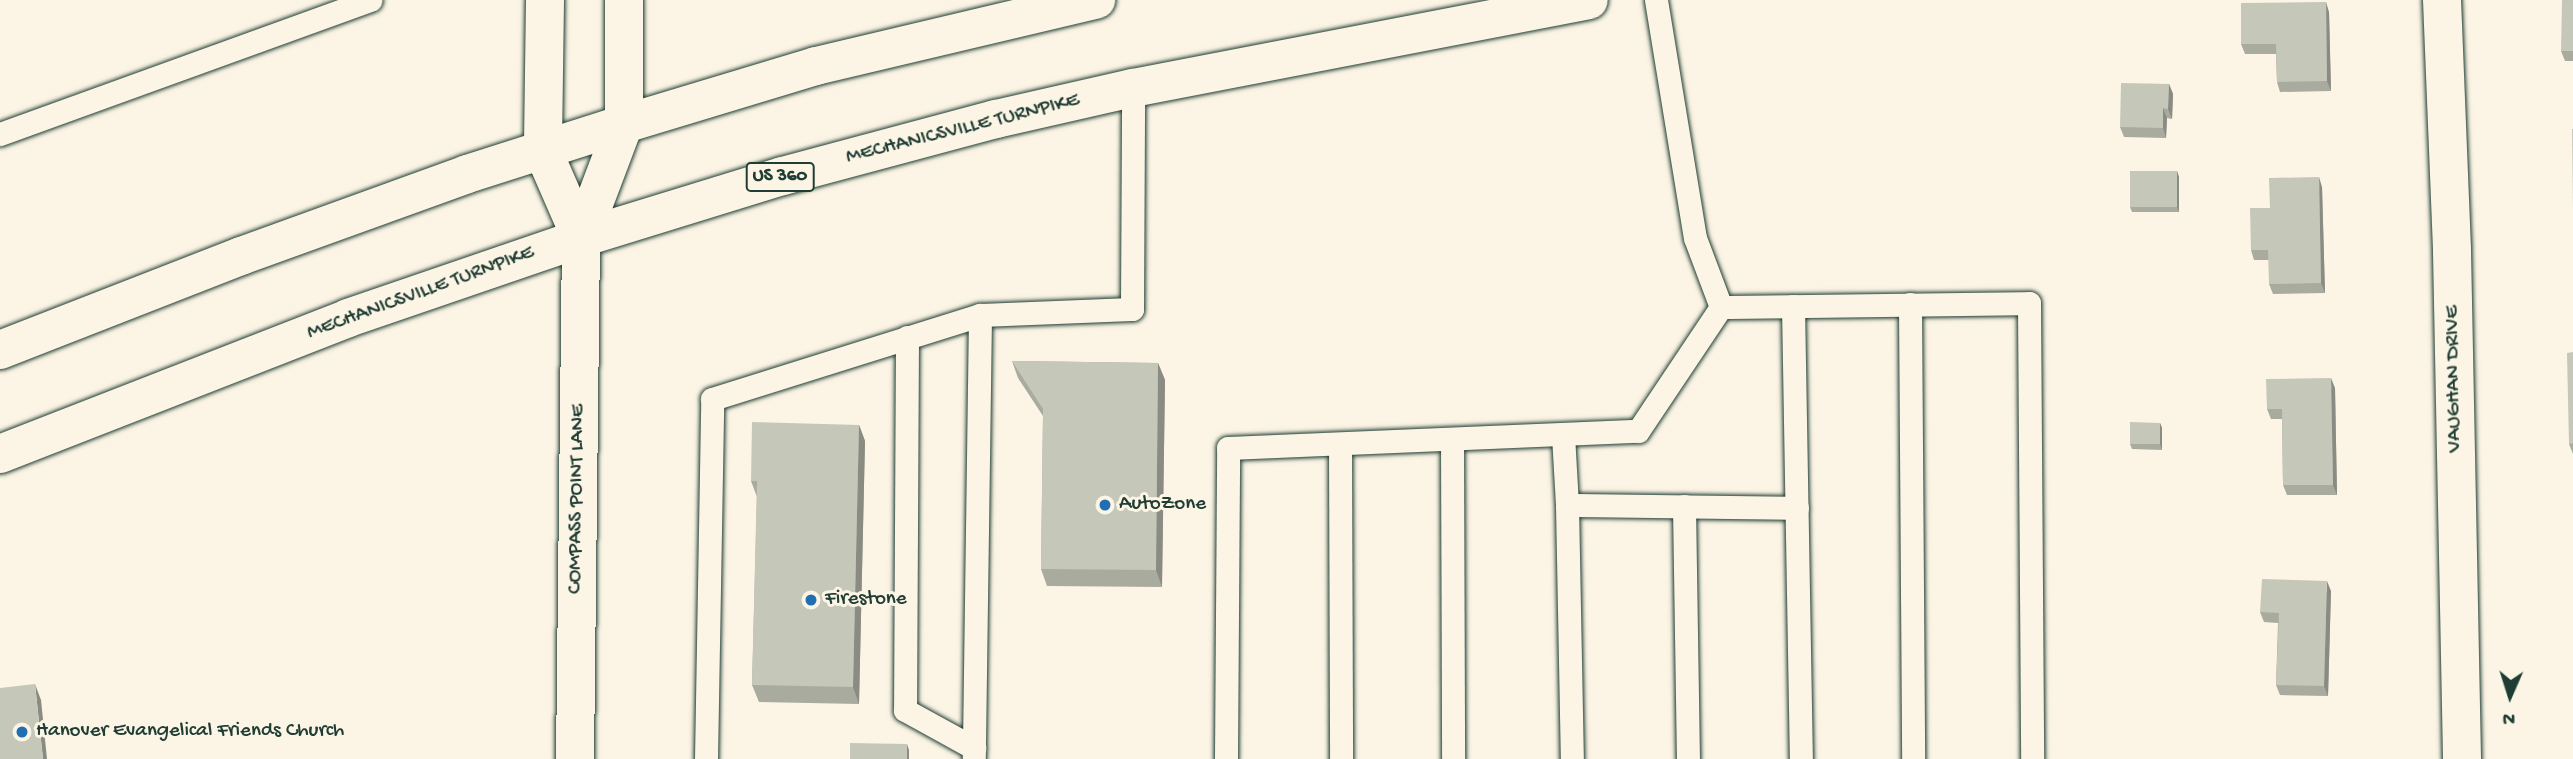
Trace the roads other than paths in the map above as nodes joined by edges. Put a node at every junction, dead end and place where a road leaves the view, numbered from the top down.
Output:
1 (371, 0) edge
2 (545, 0) edge
3 (624, 0) edge
4 (1096, 0) edge
5 (1589, 0) edge
6 (1656, 0) edge
7 (2442, 0) edge
8 (1133, 88) junction
9 (624, 124) junction
10 (0, 134) edge
11 (543, 151) junction
12 (582, 238) junction
13 (1910, 304) junction
14 (1793, 306) junction
15 (1721, 307) junction
16 (980, 315) junction
17 (907, 337) junction
18 (0, 350) edge
19 (1563, 435) junction
20 (1452, 439) junction
21 (1340, 444) junction
22 (0, 454) edge
23 (1567, 505) junction
24 (1684, 506) junction
25 (1797, 508) junction
26 (974, 754) edge
27 (575, 759) edge
28 (706, 759) edge
29 (1226, 759) edge
30 (1341, 759) edge
31 (1453, 759) edge
32 (1572, 759) edge
33 (1688, 759) edge
34 (1801, 759) edge
35 (1913, 759) edge
36 (2032, 759) edge
37 (2462, 759) edge

1 - 10 lane
2 - 11 main road, COMPASS POINT LANE
3 - 9 main road, COMPASS POINT LANE
4 - 9 main road
5 - 8 main road, MECHANICSVILLE TURNPIKE / US 360
6 - 15 lane
7 - 37 main road, VAUGHAN DRIVE
8 - 12 main road, MECHANICSVILLE TURNPIKE / US 360
8 - 16 lane
9 - 11 main road
9 - 12 main road, COMPASS POINT LANE
11 - 12 main road, COMPASS POINT LANE
11 - 18 main road
12 - 22 main road, MECHANICSVILLE TURNPIKE / US 360
12 - 27 main road, COMPASS POINT LANE
13 - 14 lane
13 - 35 lane
13 - 36 lane
14 - 15 lane
14 - 25 lane
15 - 19 lane
16 - 17 lane
16 - 26 lane
17 - 26 lane
17 - 28 lane
19 - 20 lane
19 - 23 lane
20 - 21 lane
20 - 31 lane
21 - 29 lane
21 - 30 lane
23 - 24 lane
23 - 32 lane
24 - 25 lane
24 - 33 lane
25 - 34 lane

